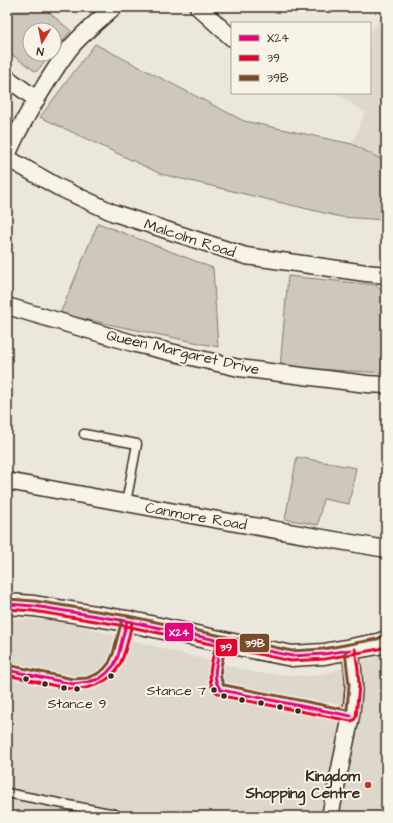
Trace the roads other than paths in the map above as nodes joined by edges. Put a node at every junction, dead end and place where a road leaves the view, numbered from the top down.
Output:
1 (114, 7) edge
2 (198, 7) edge
3 (231, 37) edge
4 (7, 78) edge
5 (36, 99) junction
6 (7, 157) edge
7 (386, 275) edge
8 (7, 306) edge
9 (386, 385) edge
10 (84, 434) dead end
11 (7, 481) edge
12 (126, 503) junction
13 (386, 549) edge
14 (7, 604) edge
15 (127, 621) junction
16 (386, 641) edge
17 (222, 642) junction
18 (350, 650) junction
19 (7, 670) edge
20 (351, 716) junction
21 (7, 793) edge
22 (115, 814) dead end
23 (330, 816) edge

1 - 5 street
2 - 3 street
4 - 5 street
5 - 6 street
6 - 7 street, Malcolm Road
8 - 9 street, Queen Margaret Drive
10 - 12 lane
11 - 12 street, Canmore Road
12 - 13 street, Canmore Road
14 - 15 street
15 - 17 street
15 - 19 lane
16 - 18 street
17 - 18 street
17 - 20 lane
18 - 20 street
20 - 23 street
21 - 22 lane

